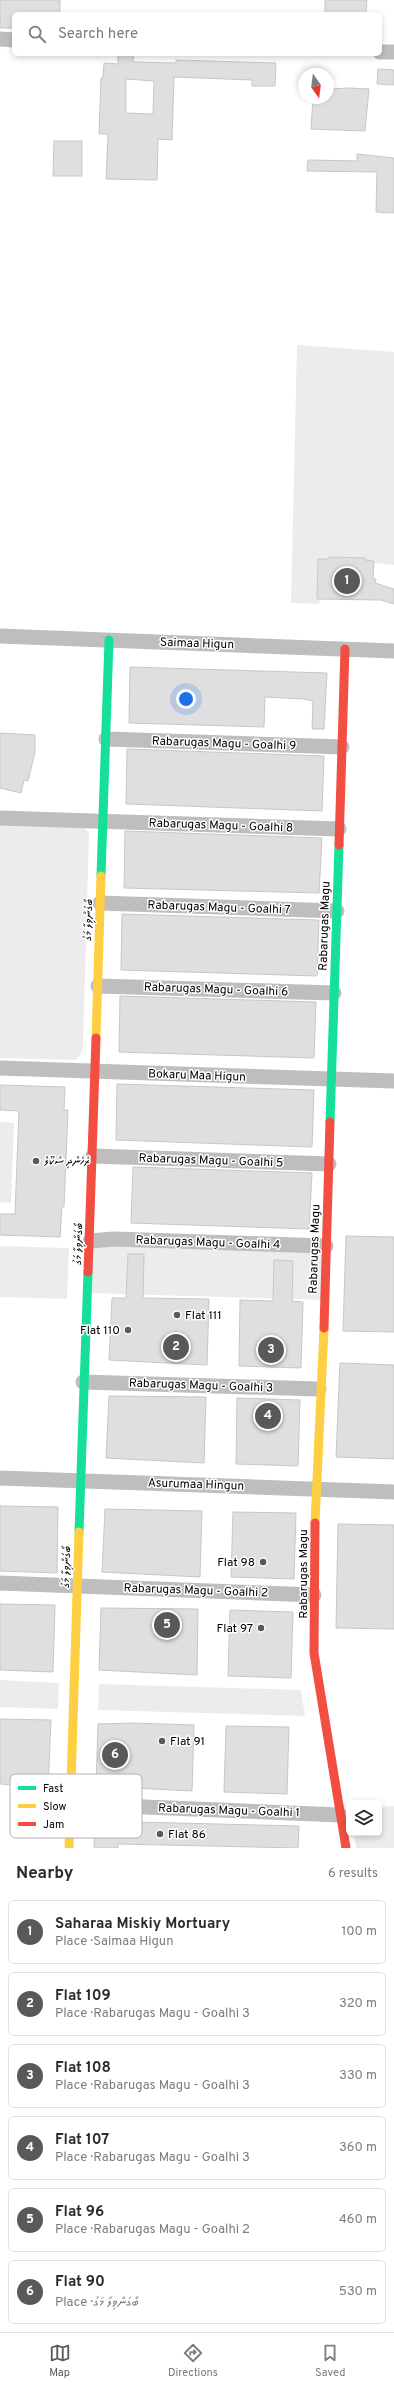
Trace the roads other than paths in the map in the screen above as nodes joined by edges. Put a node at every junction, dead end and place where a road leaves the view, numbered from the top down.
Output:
1 (0, 39) edge
2 (12, 40) edge
3 (382, 52) edge
4 (394, 52) edge
5 (0, 636) edge
6 (109, 640) junction
7 (345, 649) junction
8 (394, 652) edge
9 (106, 739) junction
10 (342, 747) junction
11 (0, 818) edge
12 (103, 821) junction
13 (339, 829) junction
14 (100, 903) junction
15 (337, 911) junction
16 (98, 986) junction
17 (334, 994) junction
18 (0, 1068) edge
19 (95, 1071) junction
20 (331, 1079) junction
21 (394, 1081) edge
22 (93, 1156) junction
23 (329, 1164) junction
24 (90, 1241) junction
25 (326, 1246) junction
26 (84, 1382) junction
27 (319, 1389) junction
28 (0, 1478) edge
29 (80, 1480) junction
30 (316, 1488) junction
31 (393, 1492) edge
32 (0, 1583) edge
33 (77, 1586) junction
34 (314, 1595) junction
35 (72, 1774) edge
36 (142, 1807) edge
37 (340, 1814) junction
38 (69, 1838) edge
39 (69, 1848) edge
40 (346, 1848) edge

1 - 2 street
3 - 4 street
5 - 6 street, Saimaa Higun
6 - 7 street, Saimaa Higun
6 - 9 street, ބޯގަންވިލާ މަގު
7 - 8 street, Saimaa Higun
7 - 10 street, Rabarugas Magu
9 - 10 street, Rabarugas Magu - Goalhi 9
9 - 12 street, ބޯގަންވިލާ މަގު
10 - 13 street, Rabarugas Magu
11 - 12 street, Rabarugas Magu - Goalhi 8
12 - 13 street, Rabarugas Magu - Goalhi 8
12 - 14 street, ބޯގަންވިލާ މަގު
13 - 15 street, Rabarugas Magu
14 - 15 street, Rabarugas Magu - Goalhi 7
14 - 16 street, ބޯގަންވިލާ މަގު
15 - 17 street, Rabarugas Magu
16 - 17 street, Rabarugas Magu - Goalhi 6
16 - 19 street, ބޯގަންވިލާ މަގު
17 - 20 street, Rabarugas Magu
18 - 19 street, Bokaru Maa Higun
19 - 20 street, Bokaru Maa Higun
19 - 22 street, ބޯގަންވިލާ މަގު
20 - 21 street, Bokaru Maa Higun
20 - 23 street, Rabarugas Magu
22 - 23 street, Rabarugas Magu - Goalhi 5
22 - 24 street, ބޯގަންވިލާ މަގު
23 - 25 street, Rabarugas Magu
24 - 25 street, Rabarugas Magu - Goalhi 4
24 - 26 street, ބޯގަންވިލާ މަގު
25 - 27 street, Rabarugas Magu
26 - 27 street, Rabarugas Magu - Goalhi 3
26 - 29 street, ބޯގަންވިލާ މަގު
27 - 30 street, Rabarugas Magu
28 - 29 street, Asurumaa Hingun
29 - 30 street, Asurumaa Hingun
29 - 33 street, ބޯގަންވިލާ މަގު
30 - 31 street, Asurumaa Hingun
30 - 34 street, Rabarugas Magu
32 - 33 street, Rabarugas Magu - Goalhi 2
33 - 34 street, Rabarugas Magu - Goalhi 2
33 - 35 street, ބޯގަންވިލާ މަގު
34 - 37 street, Rabarugas Magu
36 - 37 street, Rabarugas Magu - Goalhi 1
37 - 40 street, Rabarugas Magu
38 - 39 street, ބޯގަންވިލާ މަގު

